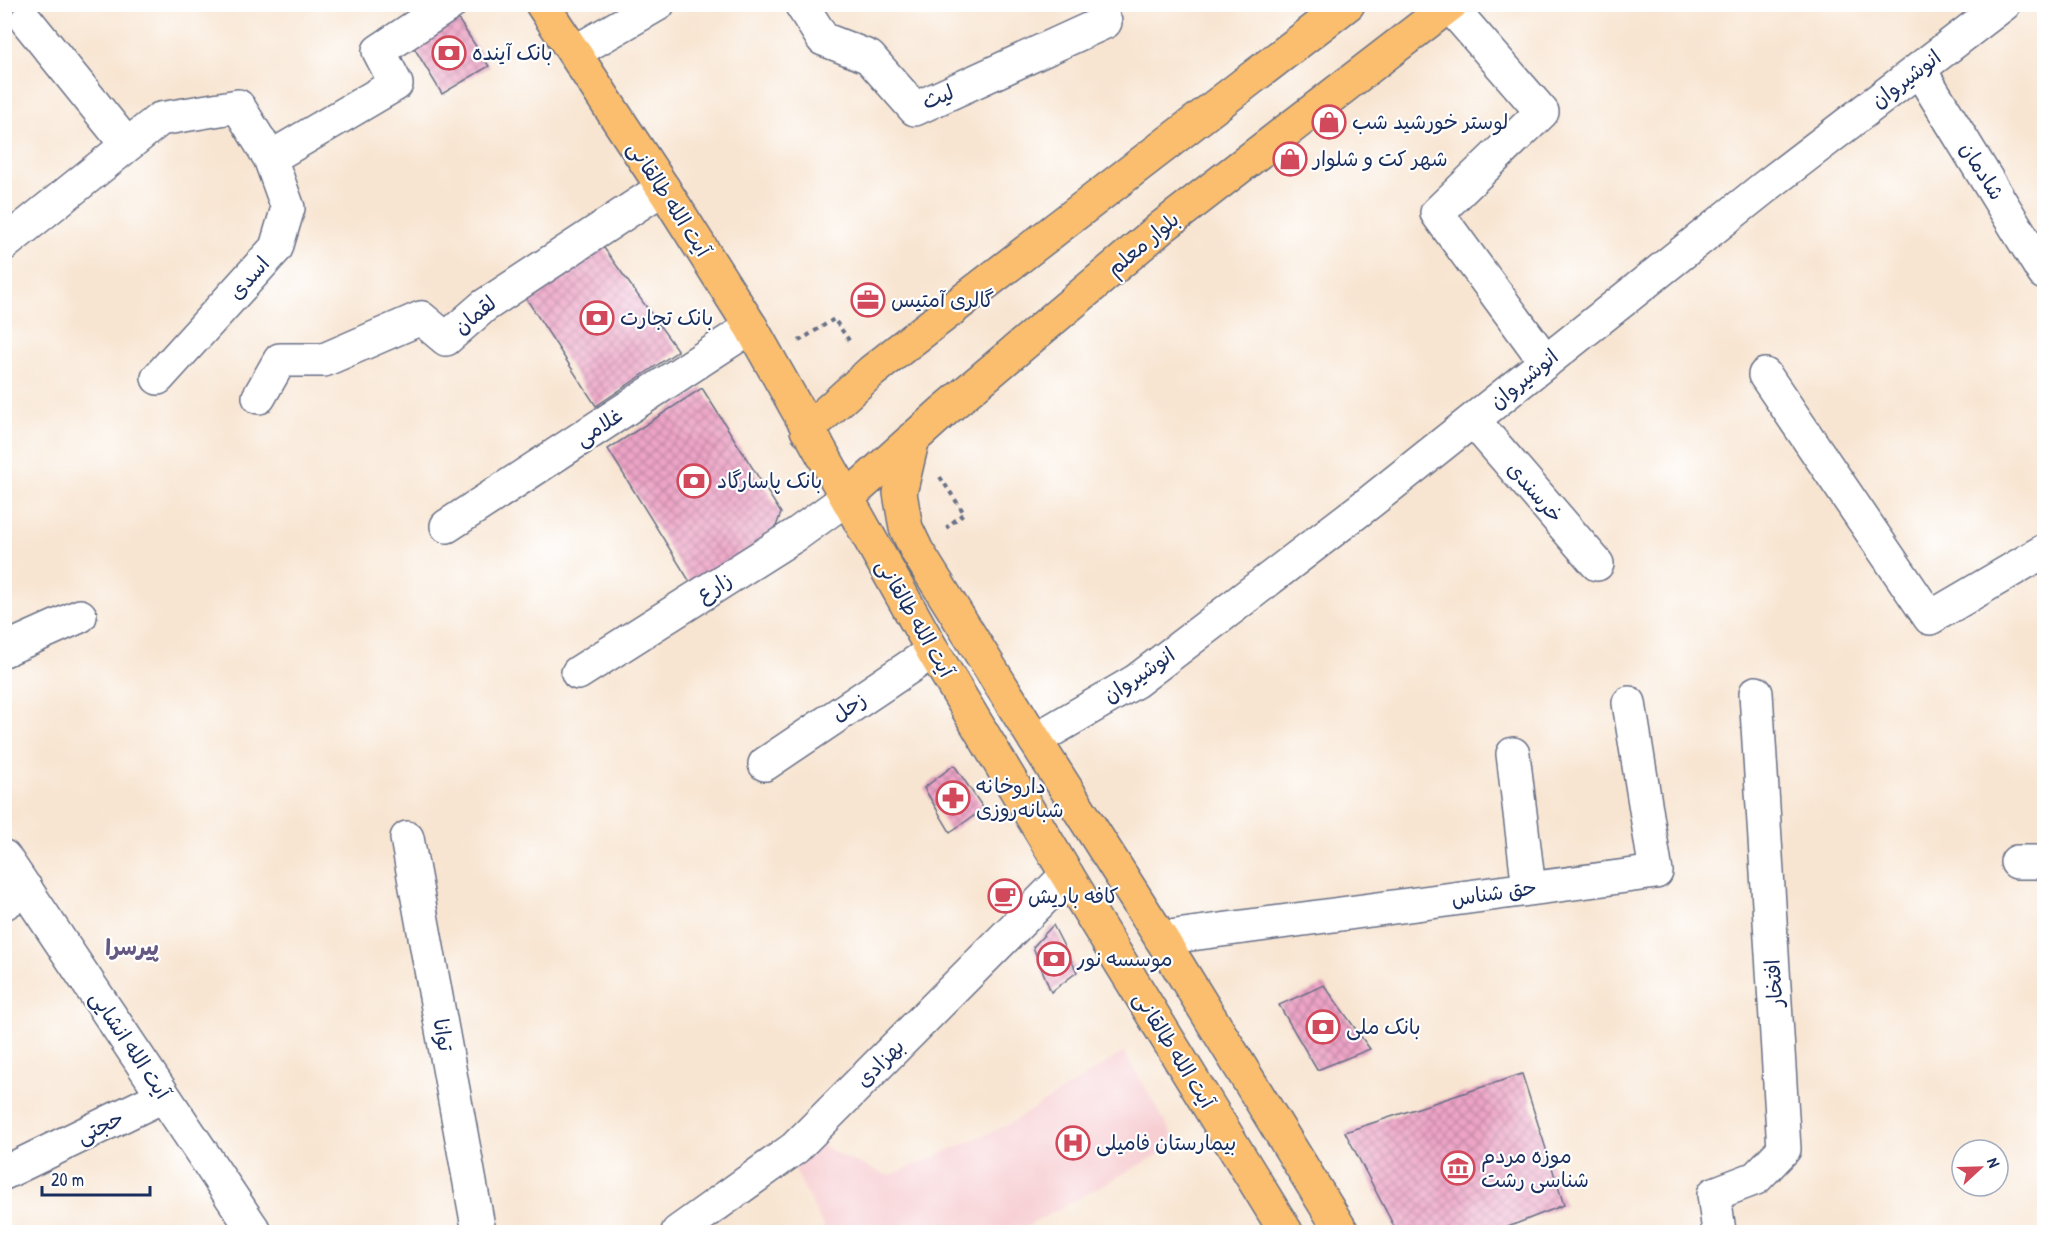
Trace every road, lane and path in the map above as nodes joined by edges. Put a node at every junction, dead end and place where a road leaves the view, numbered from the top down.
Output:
1 (450, 4) edge
2 (542, 4) edge
3 (658, 4) edge
4 (801, 4) edge
5 (1348, 4) edge
6 (2004, 4) edge
7 (1450, 5) edge
8 (27, 21) dead end
9 (1105, 22) dead end
10 (575, 52) junction
11 (1919, 69) junction
12 (127, 145) junction
13 (270, 158) junction
14 (663, 188) junction
15 (4, 244) edge
16 (2044, 273) edge
17 (750, 327) junction
18 (1546, 362) junction
19 (1766, 375) dead end
20 (158, 378) dead end
21 (259, 397) dead end
22 (1473, 420) junction
23 (807, 430) junction
24 (913, 438) junction
25 (847, 498) junction
26 (447, 526) dead end
27 (2044, 551) edge
28 (1597, 564) dead end
29 (80, 616) dead end
30 (4, 650) edge
31 (933, 651) junction
32 (578, 673) dead end
33 (1756, 693) dead end
34 (1629, 703) dead end
35 (1035, 740) junction
36 (1513, 754) dead end
37 (765, 764) dead end
38 (407, 838) dead end
39 (4, 857) edge
40 (1067, 875) junction
41 (1529, 889) junction
42 (15, 896) edge
43 (1161, 938) junction
44 (164, 1096) junction
45 (4, 1173) edge
46 (255, 1233) edge
47 (479, 1233) edge
48 (678, 1233) edge
49 (1286, 1233) edge
50 (1342, 1233) edge
51 (1719, 1233) edge

1 - 13 street
2 - 10 main road, آیت الله طالقانی
3 - 10 street
4 - 9 street, لیث
5 - 23 main road
6 - 11 street, انوشیروان
7 - 18 street
7 - 24 main road, بلوار معلم
8 - 12 street
10 - 14 main road, آیت الله طالقانی
11 - 16 street, شادمان
11 - 18 street, انوشیروان
12 - 13 street, اسدی
12 - 15 street, اسدی
13 - 20 street, اسدی
14 - 17 main road, آیت الله طالقانی
14 - 21 street, لقمان
17 - 23 main road, آیت الله طالقانی
17 - 26 street, غلامی
18 - 22 street, انوشیروان
19 - 27 street
22 - 28 street, خرسندی
22 - 35 street, انوشیروان
23 - 25 main road, آیت الله طالقانی
24 - 25 main road, بلوار معلم
24 - 35 main road, آیت الله طالقانی
25 - 31 main road, آیت الله طالقانی
25 - 32 street, زارع
29 - 30 street
31 - 37 street, زحل
31 - 40 main road, آیت الله طالقانی
33 - 51 street, افتخار
34 - 41 street, حق شناس
35 - 43 main road, آیت الله طالقانی
36 - 41 street
38 - 47 street, توانا
39 - 42 street, آیت الله انشایی
40 - 48 street, بهزادی
40 - 49 main road, آیت الله طالقانی
41 - 43 street, حق شناس
42 - 44 street, آیت الله انشایی
43 - 50 main road, آیت الله طالقانی
44 - 45 street, حجتی
44 - 46 street, آیت الله انشایی

